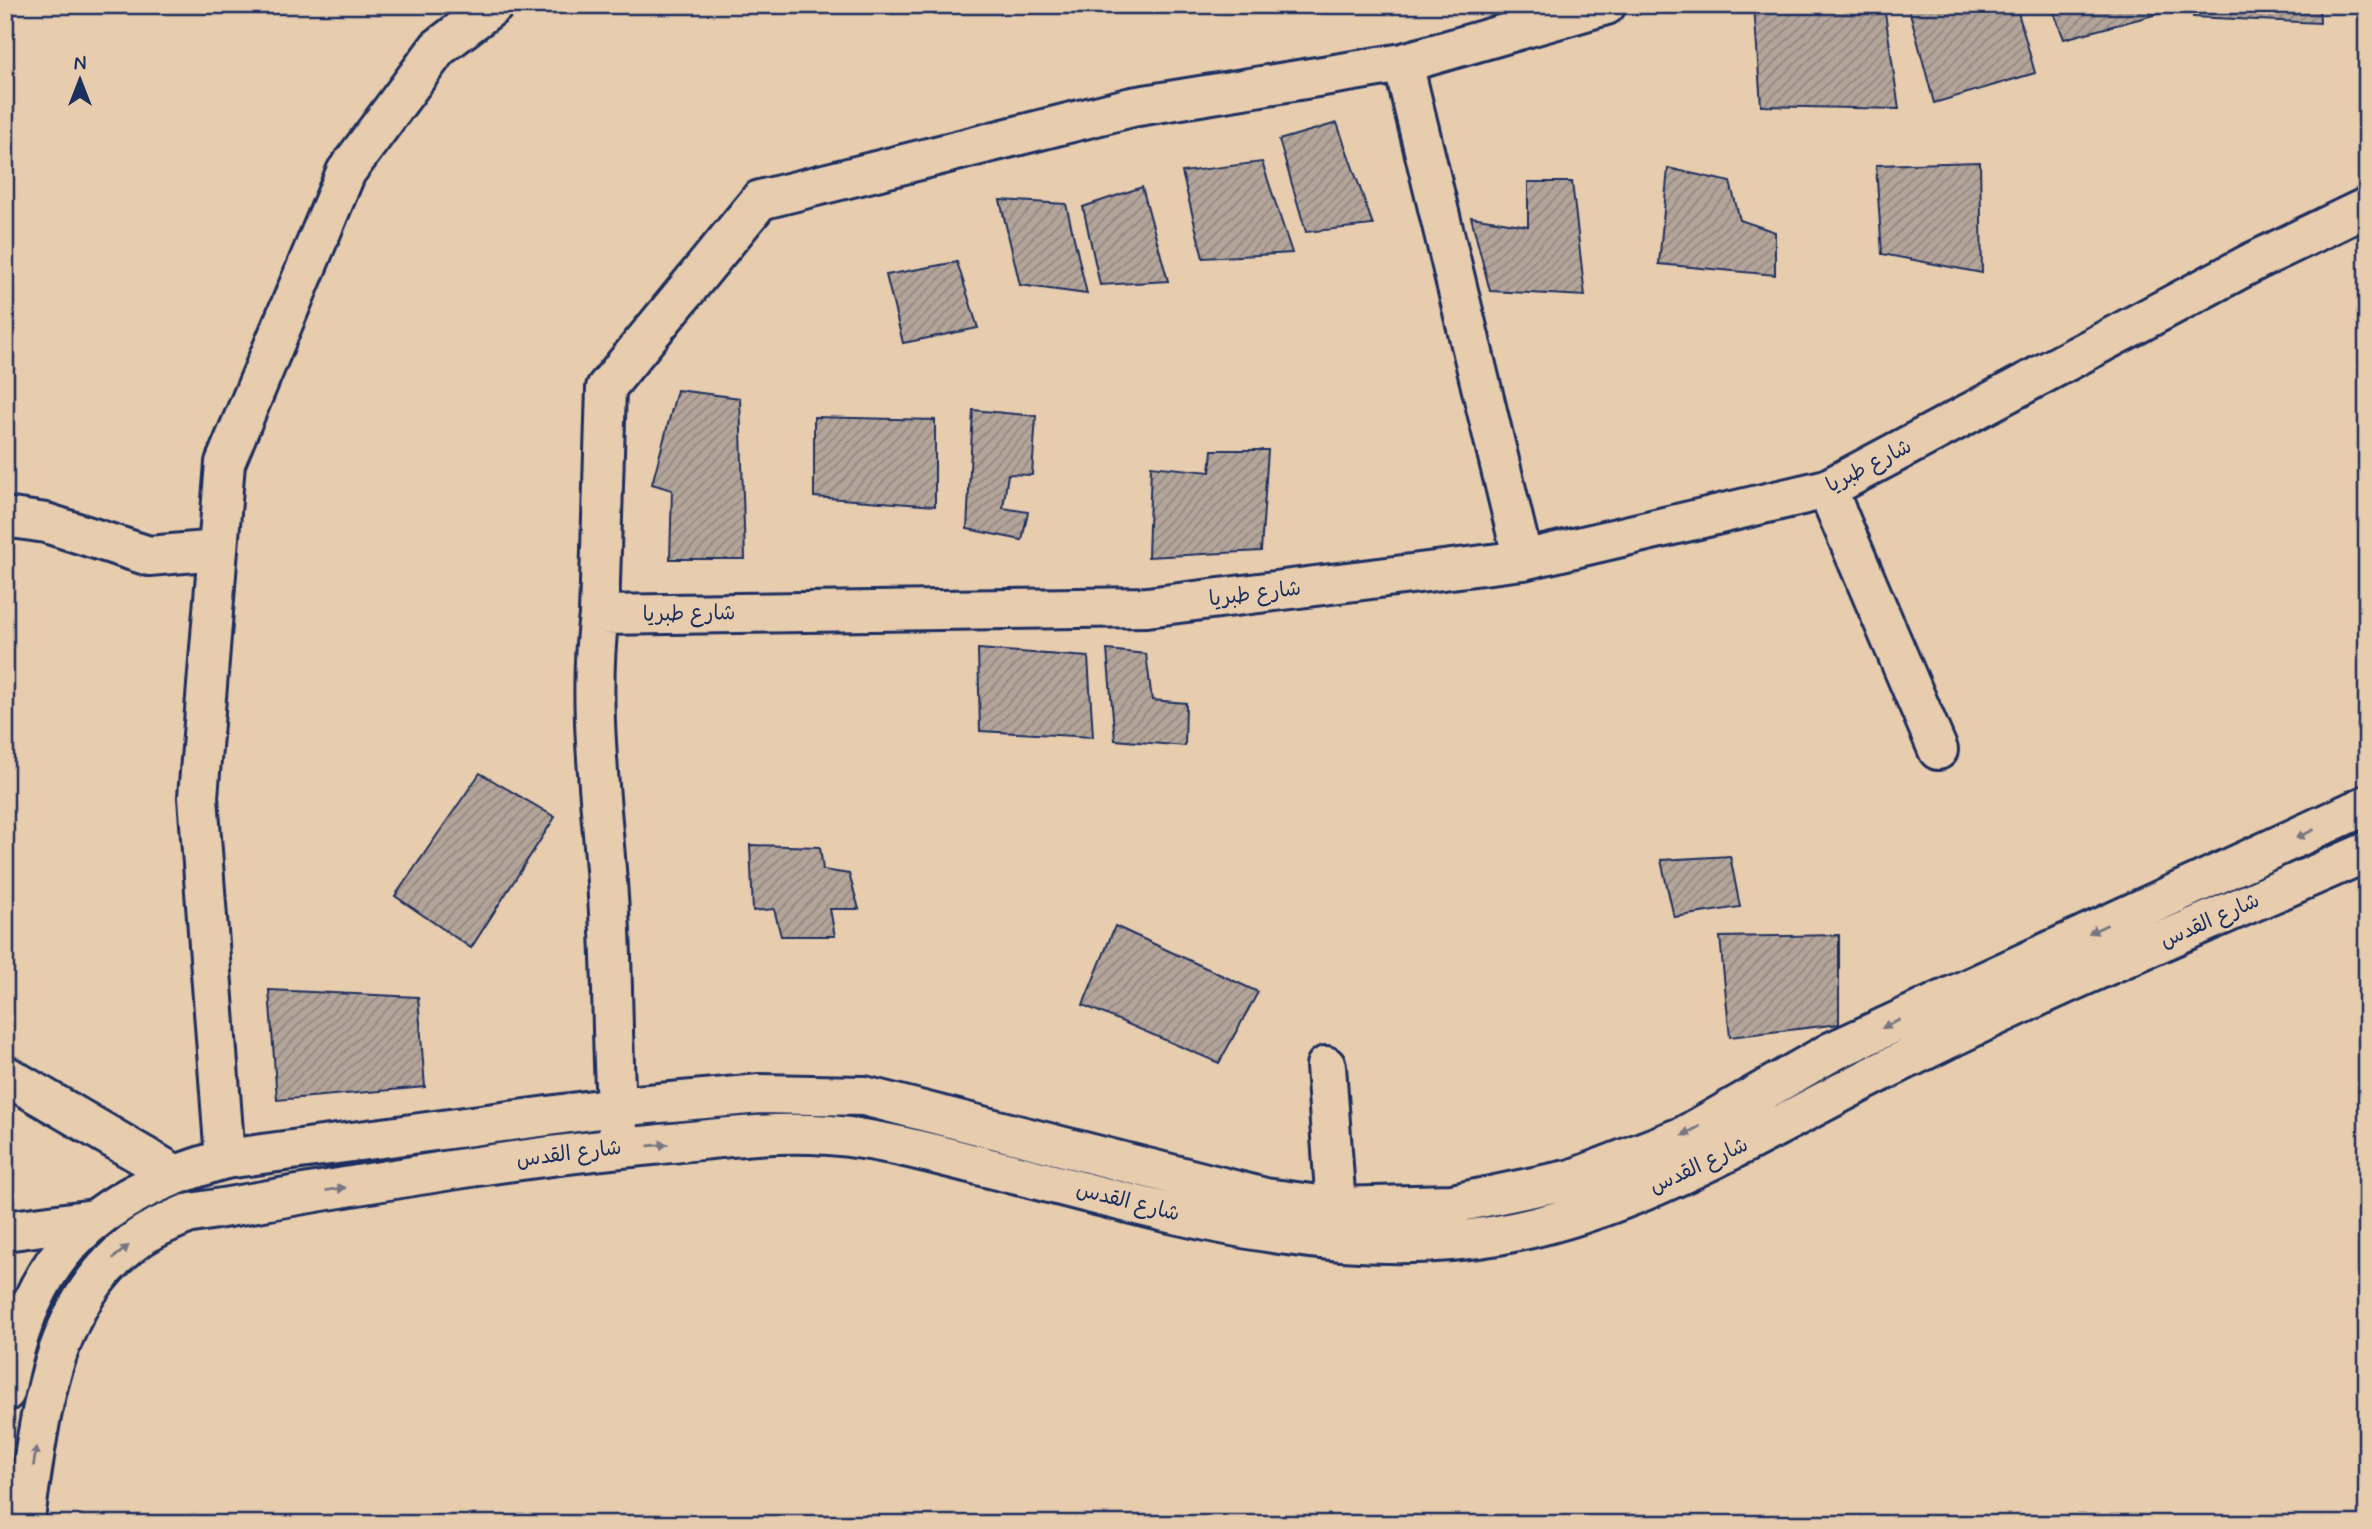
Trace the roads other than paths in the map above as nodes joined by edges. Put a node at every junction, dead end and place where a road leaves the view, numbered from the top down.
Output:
1 (494, 5) edge
2 (1606, 5) edge
3 (1403, 64) junction
4 (2367, 207) edge
5 (1827, 489) junction
6 (5, 517) edge
7 (218, 550) junction
8 (1523, 560) junction
9 (599, 615) junction
10 (1938, 750) dead end
11 (2367, 806) edge
12 (2367, 852) edge
13 (1326, 1066) dead end
14 (5, 1074) edge
15 (615, 1107) junction
16 (620, 1148) junction
17 (225, 1159) junction
18 (174, 1174) junction
19 (1336, 1207) junction
20 (94, 1219) junction
21 (5, 1231) edge
22 (5, 1392) edge
23 (24, 1524) edge

1 - 7 street
2 - 3 street
3 - 8 street
3 - 9 street
4 - 5 street, شارع طبريا
5 - 8 street, شارع طبريا
5 - 10 street
6 - 7 street
7 - 17 street
8 - 9 street, شارع طبريا
9 - 15 street
11 -> 19 street, شارع القدس
16 -> 12 street, شارع القدس
13 - 19 street
14 - 18 street
15 - 16 street
15 - 17 street, شارع القدس
15 - 19 street, شارع القدس
23 -> 16 street, شارع القدس
17 - 18 street, شارع القدس
18 - 20 street, شارع القدس
20 - 21 street
20 - 22 street, شارع القدس

